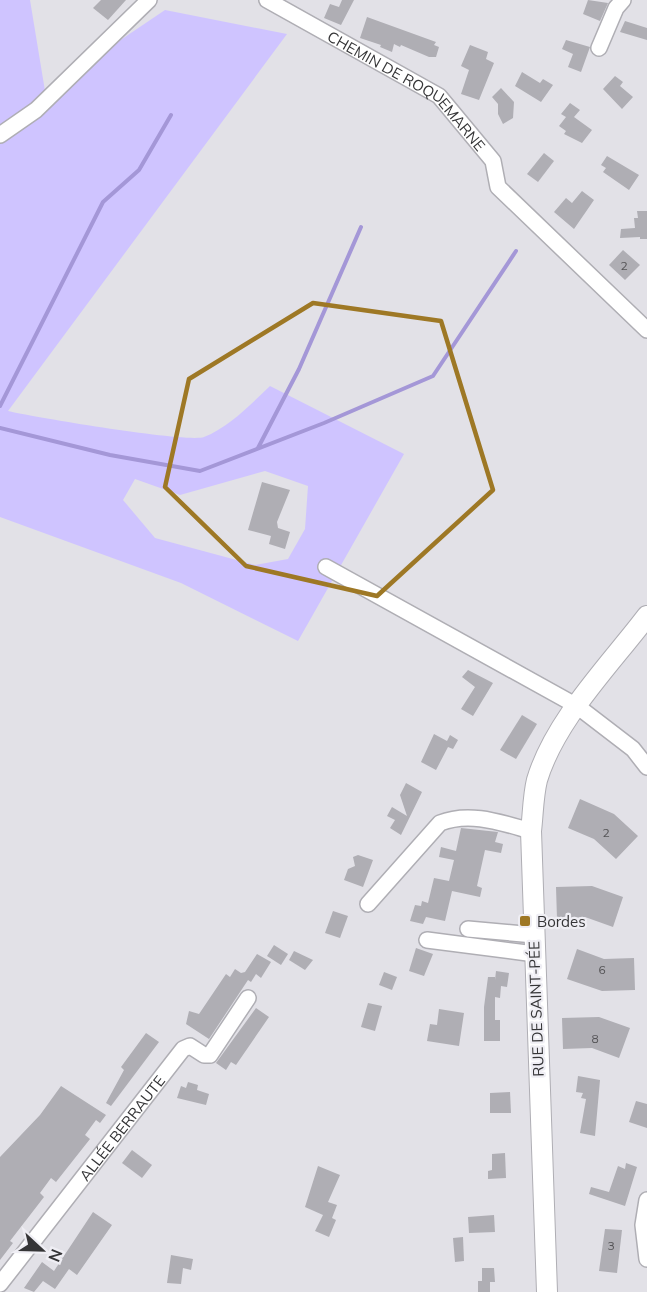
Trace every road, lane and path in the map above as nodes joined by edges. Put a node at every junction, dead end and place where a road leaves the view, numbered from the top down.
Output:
1 (149, 0) edge
2 (267, 0) edge
3 (623, 0) edge
4 (599, 48) dead end
5 (0, 135) edge
6 (647, 330) edge
7 (326, 567) dead end
8 (647, 616) edge
9 (578, 706) junction
10 (647, 767) edge
11 (531, 831) junction
12 (368, 904) dead end
13 (468, 929) dead end
14 (427, 940) dead end
15 (535, 945) junction
16 (248, 998) dead end
17 (647, 1200) edge
18 (647, 1259) edge
19 (0, 1284) edge
20 (547, 1292) edge

1 - 5 street
2 - 6 street, CHEMIN DE ROQUEMARNE
3 - 4 street
7 - 9 street
8 - 9 main road, RUE DE SAINT-PÉE
9 - 10 street
9 - 11 main road, RUE DE SAINT-PÉE
11 - 12 street
11 - 15 main road, RUE DE SAINT-PÉE
13 - 15 street
14 - 15 street
15 - 20 main road, RUE DE SAINT-PÉE
16 - 19 street, ALLÉE BERRAUTE
17 - 18 street

